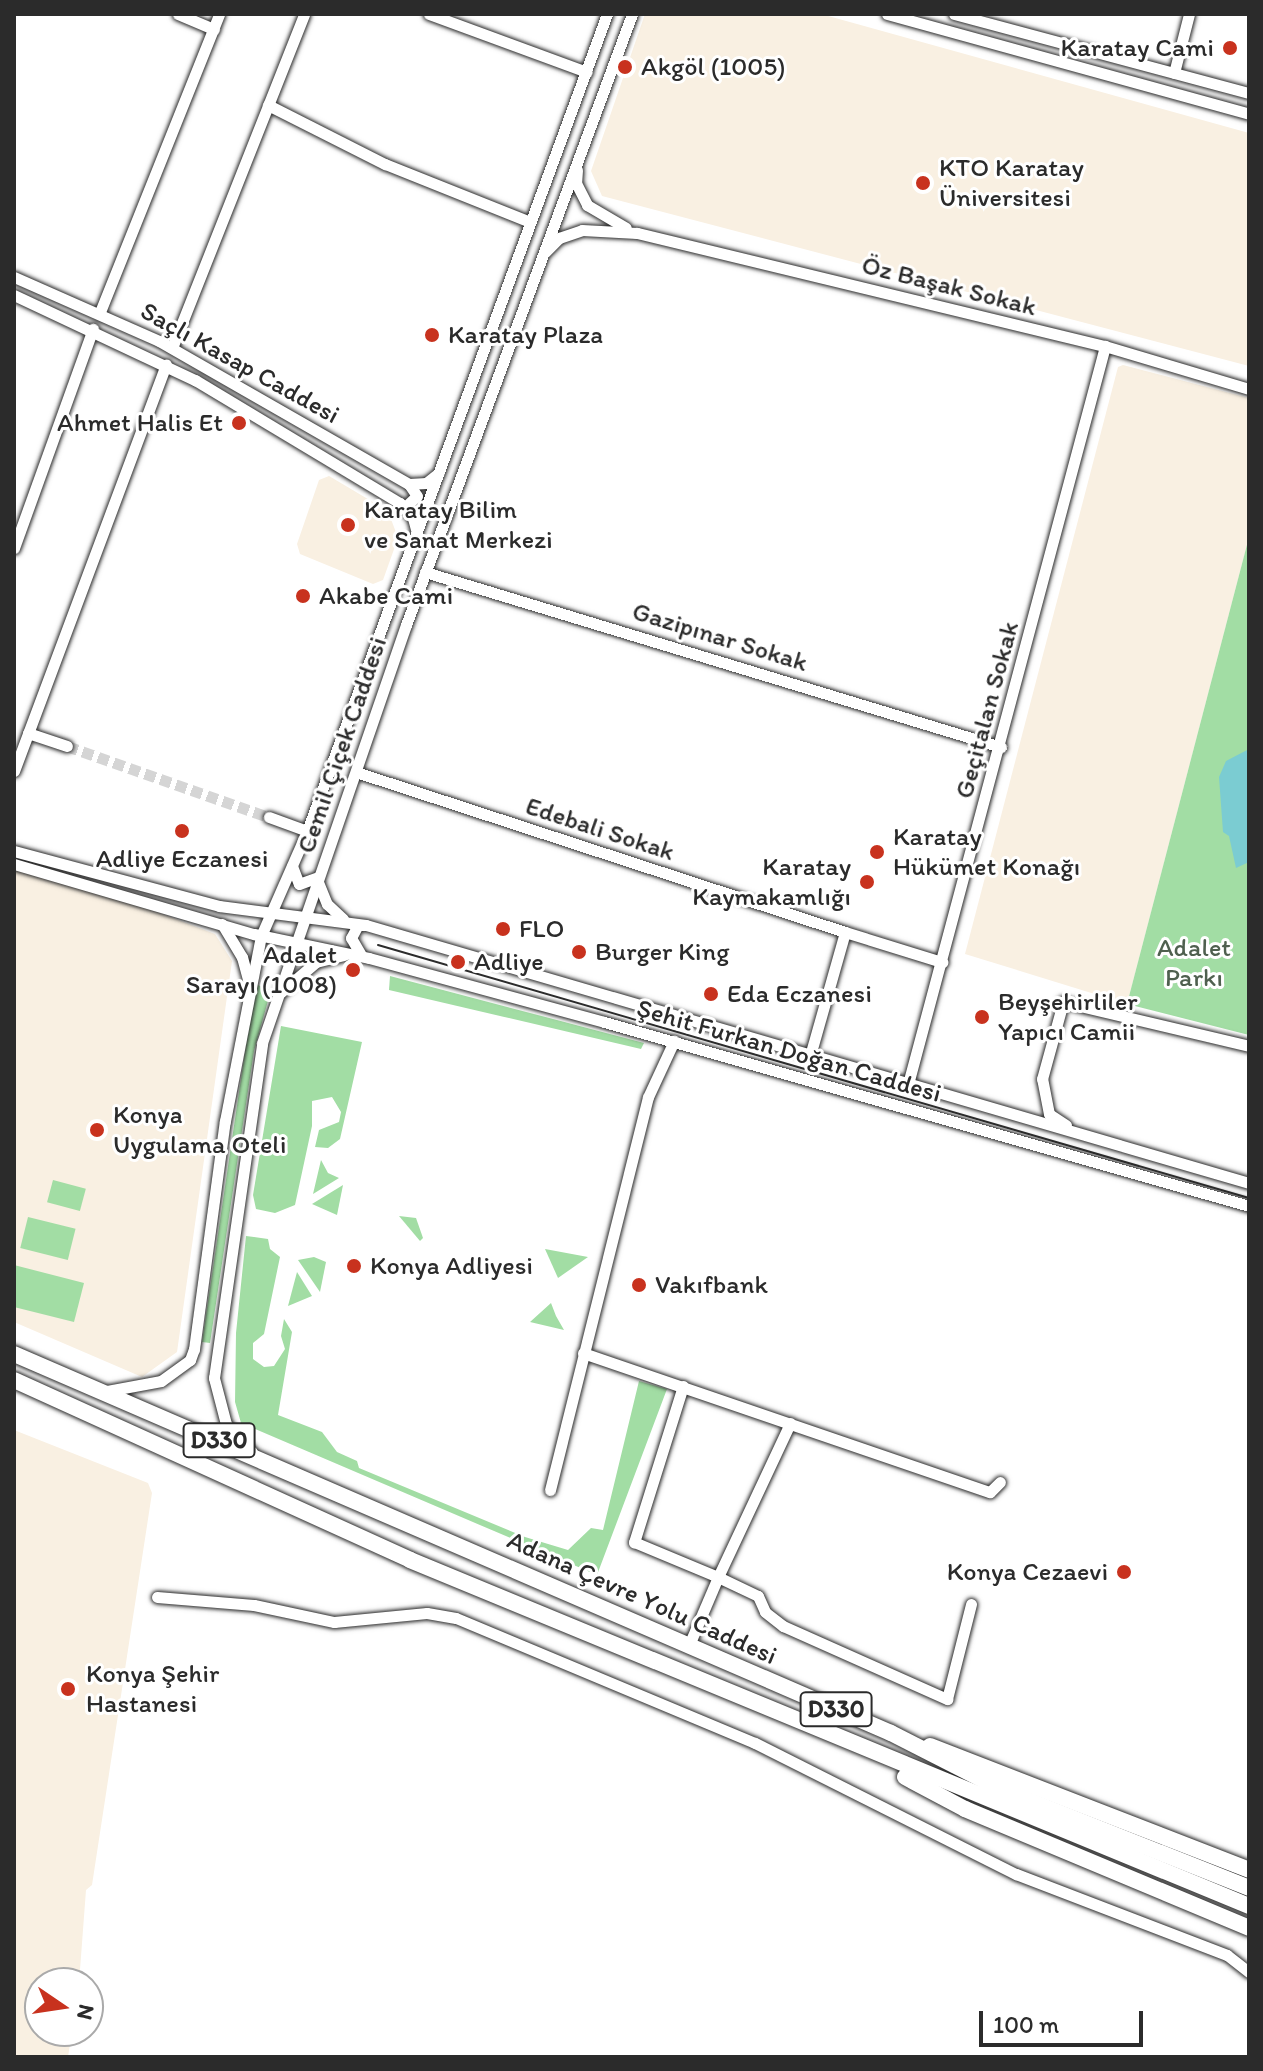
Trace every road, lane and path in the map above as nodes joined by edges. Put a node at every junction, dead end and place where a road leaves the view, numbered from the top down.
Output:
1 (178, 14) edge
2 (219, 14) edge
3 (304, 14) edge
4 (429, 14) edge
5 (607, 14) edge
6 (632, 14) edge
7 (887, 14) edge
8 (954, 14) edge
9 (1189, 14) edge
10 (214, 29) junction
11 (587, 72) junction
12 (1174, 73) junction
13 (1249, 93) edge
14 (268, 105) junction
15 (1249, 114) edge
16 (579, 151) junction
17 (530, 222) junction
18 (637, 233) junction
19 (540, 258) junction
20 (14, 277) edge
21 (14, 295) edge
22 (100, 312) junction
23 (93, 329) junction
24 (1105, 346) junction
25 (172, 348) junction
26 (166, 364) junction
27 (1249, 389) edge
28 (439, 472) junction
29 (409, 484) junction
30 (405, 507) junction
31 (417, 533) junction
32 (14, 548) edge
33 (425, 572) junction
34 (28, 733) junction
35 (67, 746) tunnel mouth
36 (1001, 747) junction
37 (14, 771) edge
38 (356, 772) junction
39 (269, 817) tunnel mouth
40 (307, 831) junction
41 (14, 851) edge
42 (14, 864) edge
43 (292, 865) junction
44 (320, 877) junction
45 (277, 898) junction
46 (250, 911) junction
47 (270, 913) junction
48 (311, 916) junction
49 (347, 921) junction
50 (222, 924) junction
51 (366, 925) junction
52 (845, 932) junction
53 (261, 936) junction
54 (295, 943) junction
55 (348, 954) junction
56 (369, 958) junction
57 (942, 962) junction
58 (249, 984) junction
59 (276, 999) junction
60 (674, 1041) junction
61 (1249, 1046) edge
62 (810, 1056) junction
63 (908, 1084) junction
64 (1079, 1134) junction
65 (1249, 1183) edge
66 (1249, 1206) edge
67 (194, 1349) junction
68 (583, 1353) junction
69 (14, 1354) edge
70 (215, 1354) junction
71 (14, 1380) edge
72 (683, 1386) junction
73 (102, 1391) junction
74 (790, 1423) junction
75 (256, 1455) junction
76 (1000, 1482) dead end
77 (550, 1490) dead end
78 (718, 1577) junction
79 (157, 1597) dead end
80 (971, 1604) dead end
81 (689, 1645) junction
82 (891, 1733) junction
83 (870, 1754) junction
84 (1249, 1870) edge
85 (1249, 1888) edge
86 (1249, 1906) edge
87 (1249, 1928) edge
88 (1249, 1972) edge

1 - 10 street
2 - 10 street
3 - 14 street
4 - 11 street
5 - 11 street, Cemil Çiçek Caddesi
6 - 16 street, Cemil Çiçek Caddesi
7 - 15 street
8 - 12 street
9 - 12 street
10 - 22 street
11 - 17 street, Cemil Çiçek Caddesi
12 - 13 street
14 - 17 street
14 - 25 street
16 - 18 street
16 - 19 street, Cemil Çiçek Caddesi
17 - 28 street, Cemil Çiçek Caddesi
18 - 19 street
18 - 24 street, Öz Başak Sokak
19 - 33 street, Cemil Çiçek Caddesi
20 - 22 street, Saçlı Kasap Caddesi
21 - 23 street, Saçlı Kasap Caddesi
22 - 25 street, Saçlı Kasap Caddesi
23 - 26 street, Saçlı Kasap Caddesi
23 - 32 street
24 - 27 street, Öz Başak Sokak
24 - 36 street, Geçitalan Sokak
25 - 29 street, Saçlı Kasap Caddesi
26 - 30 street, Saçlı Kasap Caddesi
26 - 34 street
28 - 29 street
28 - 31 street, Cemil Çiçek Caddesi
29 - 30 street
30 - 31 street
31 - 40 street, Cemil Çiçek Caddesi
33 - 36 street, Gazipınar Sokak
33 - 38 street, Cemil Çiçek Caddesi
34 - 35 street
34 - 37 street
36 - 57 street, Geçitalan Sokak
38 - 44 street, Cemil Çiçek Caddesi
38 - 52 street, Edebali Sokak
39 - 40 street
40 - 43 street, Cemil Çiçek Caddesi
41 - 46 street, Şehit Furkan Doğan Caddesi
42 - 50 street, Şehit Furkan Doğan Caddesi
43 - 44 street
43 - 45 street, Cemil Çiçek Caddesi
44 - 48 street, Cemil Çiçek Caddesi
44 - 49 street
45 - 46 street
45 - 47 street, Cemil Çiçek Caddesi
46 - 47 street, Şehit Furkan Doğan Caddesi
47 - 48 street, Şehit Furkan Doğan Caddesi
47 - 53 street, Cemil Çiçek Caddesi
48 - 49 street, Şehit Furkan Doğan Caddesi
48 - 54 street, Cemil Çiçek Caddesi
49 - 51 street, Şehit Furkan Doğan Caddesi
50 - 53 street, Şehit Furkan Doğan Caddesi
50 - 58 street
51 - 56 street
51 - 62 street, Şehit Furkan Doğan Caddesi
52 - 57 street, Edebali Sokak
52 - 62 street
53 - 54 street, Şehit Furkan Doğan Caddesi
53 - 58 street, Cemil Çiçek Caddesi
54 - 55 street, Şehit Furkan Doğan Caddesi
54 - 59 street, Cemil Çiçek Caddesi
55 - 56 street, Şehit Furkan Doğan Caddesi
55 - 59 street
56 - 60 street, Şehit Furkan Doğan Caddesi
57 - 63 street, Geçitalan Sokak
58 - 67 street, Cemil Çiçek Caddesi
59 - 70 street, Cemil Çiçek Caddesi
60 - 66 street, Şehit Furkan Doğan Caddesi
60 - 68 street
61 - 64 street
62 - 63 street, Şehit Furkan Doğan Caddesi
63 - 64 street, Şehit Furkan Doğan Caddesi
64 - 65 street, Şehit Furkan Doğan Caddesi
67 - 70 street
67 - 73 street
68 - 72 street
68 - 77 street
69 - 73 highway, Adana Çevre Yolu Caddesi / D330
70 - 75 street, Cemil Çiçek Caddesi
71 - 83 highway, Adana Çevre Yolu Caddesi / D330
72 - 74 street
72 - 78 street
73 - 75 highway, Adana Çevre Yolu Caddesi / D330
74 - 76 street
74 - 78 street
75 - 81 highway, Adana Çevre Yolu Caddesi / D330
78 - 80 street
78 - 81 street
79 - 88 street
81 - 82 highway, Adana Çevre Yolu Caddesi / D330
82 - 84 highway
82 - 85 highway, Adana Çevre Yolu Caddesi / D330
83 - 86 highway, Adana Çevre Yolu Caddesi / D330
83 - 87 highway

